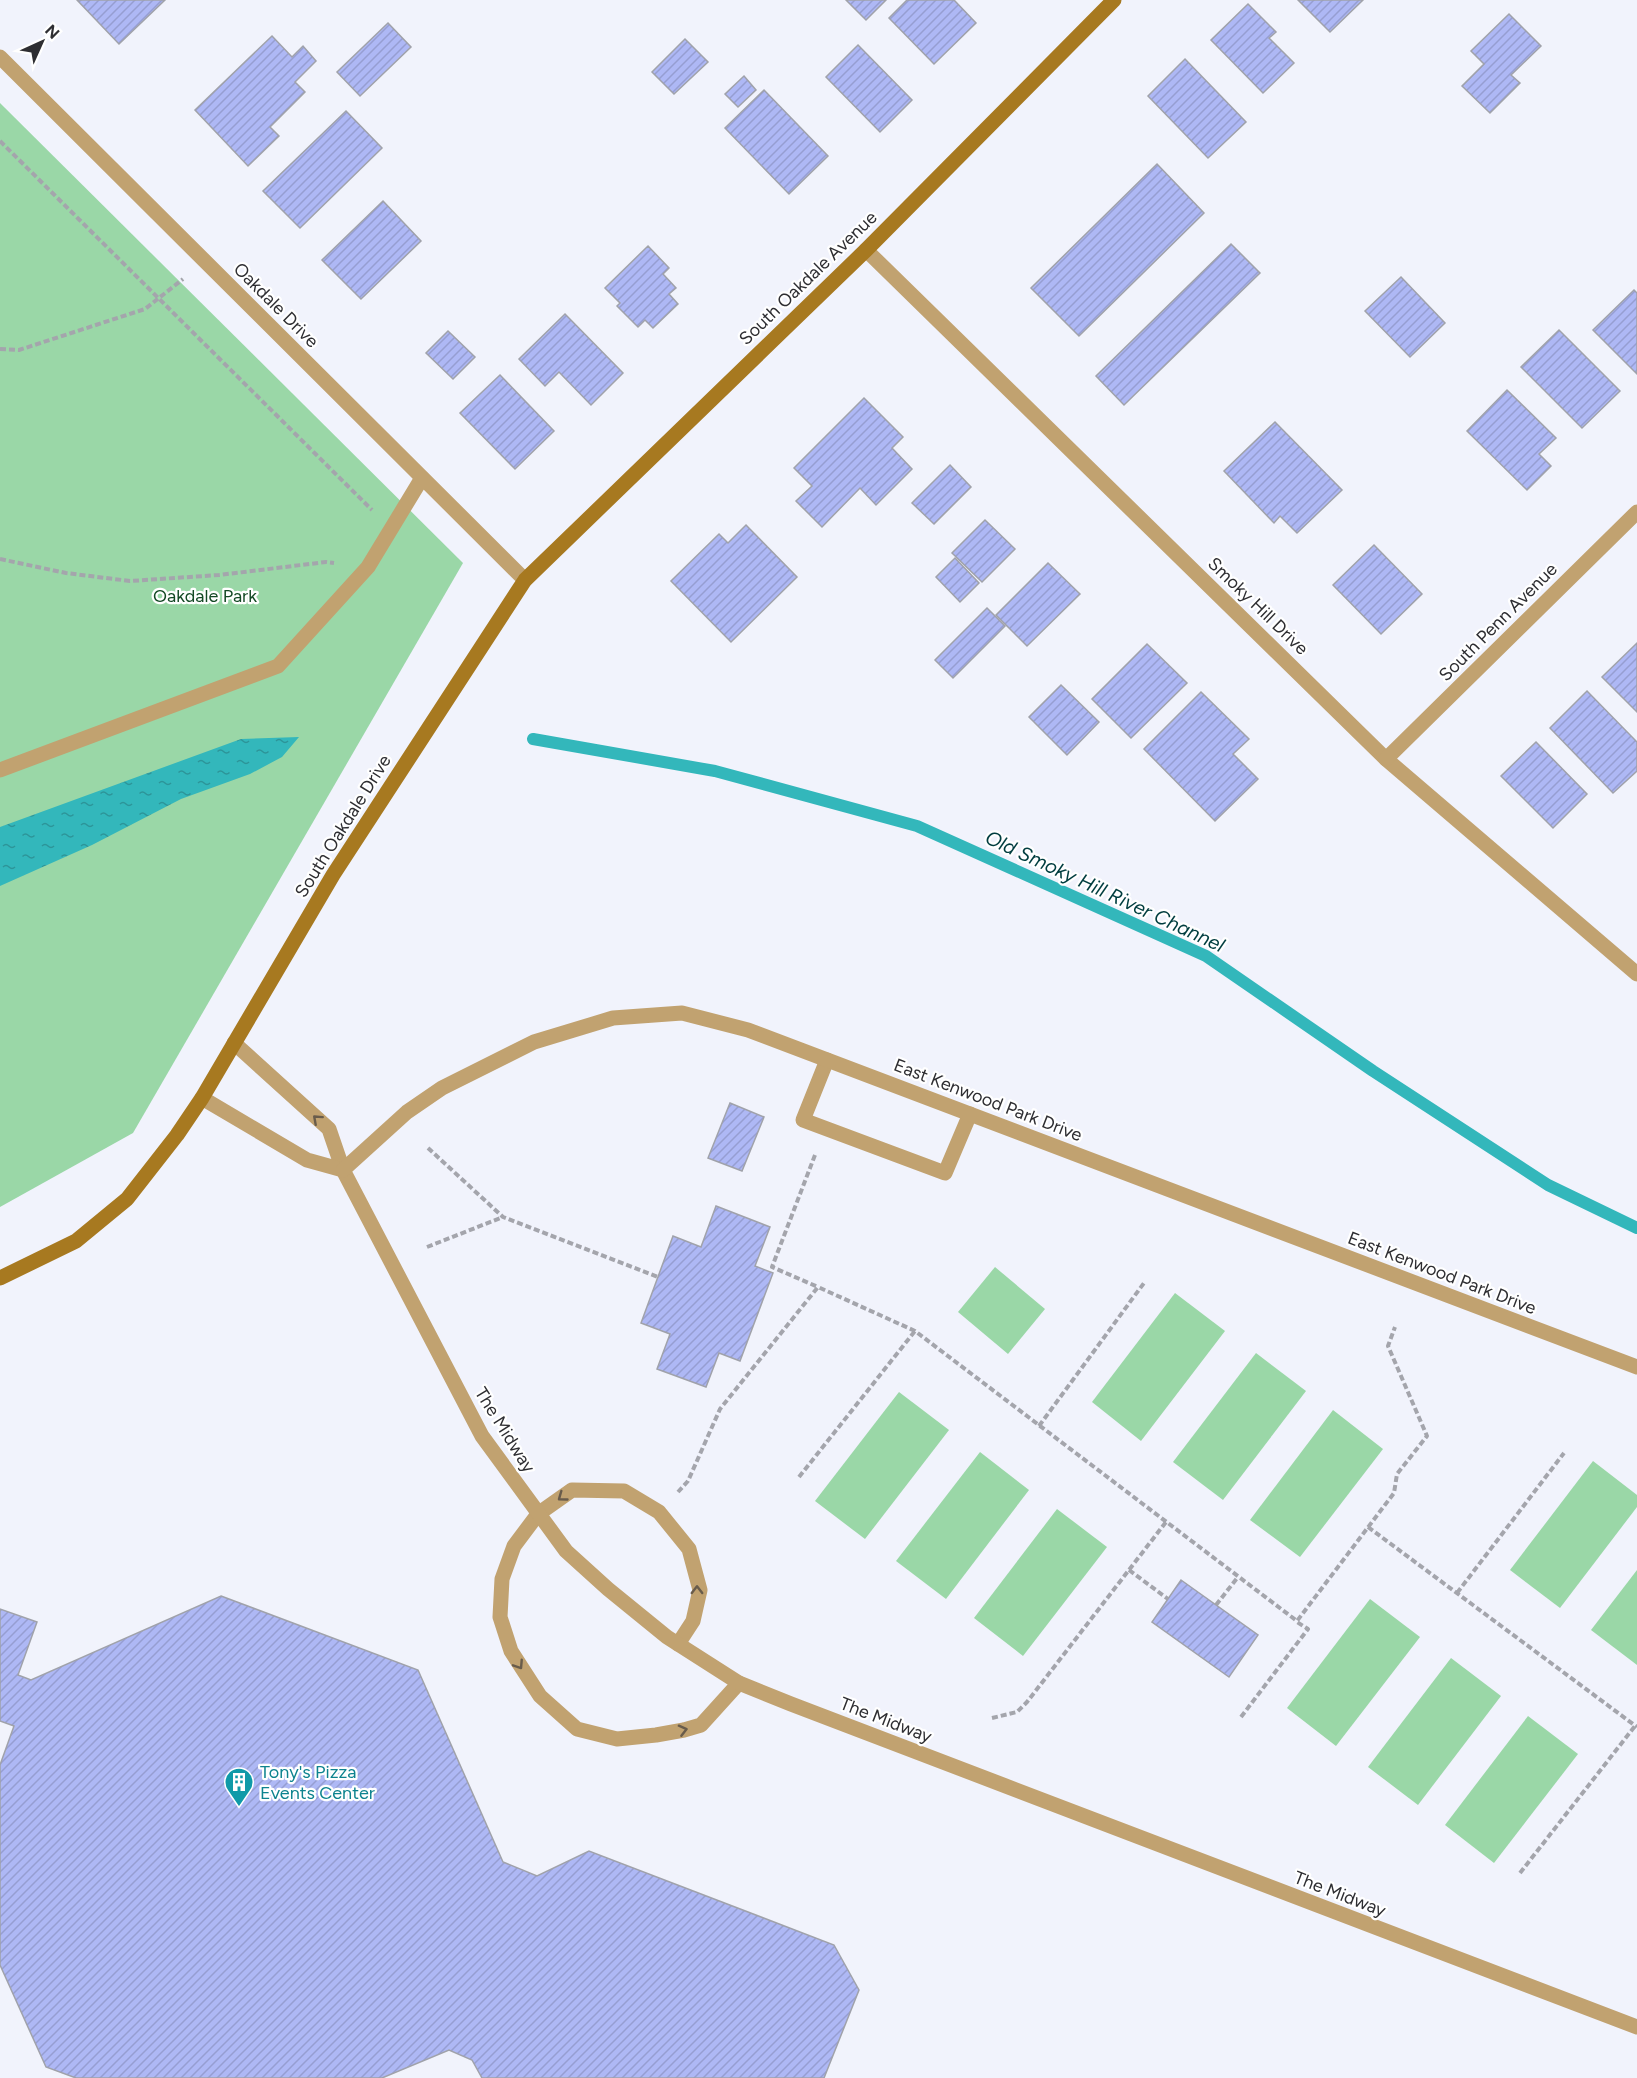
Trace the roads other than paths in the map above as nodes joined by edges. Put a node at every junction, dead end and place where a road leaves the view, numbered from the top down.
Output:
1 (1109, 2) edge
2 (0, 57) edge
3 (866, 250) junction
4 (422, 478) junction
5 (1637, 512) edge
6 (525, 580) junction
7 (1386, 759) junction
8 (0, 770) edge
9 (1637, 974) edge
10 (234, 1043) junction
11 (827, 1060) junction
12 (202, 1098) junction
13 (970, 1114) junction
14 (343, 1170) junction
15 (0, 1278) edge
16 (1637, 1367) edge
17 (538, 1514) junction
18 (678, 1644) junction
19 (740, 1683) junction
20 (1637, 2028) edge

1 - 3 street, South Oakdale Avenue
2 - 4 street, Oakdale Drive
3 - 6 street, South Oakdale Avenue
3 - 7 street, Smoky Hill Drive
4 - 6 street, Oakdale Drive
4 - 8 street
5 - 7 street, South Penn Avenue
6 - 10 street, South Oakdale Drive
7 - 9 street, Smoky Hill Drive
10 - 12 street, South Oakdale Drive
14 -> 10 street, The Midway
11 - 13 street, East Kenwood Park Drive
11 - 13 street
11 - 14 street, East Kenwood Park Drive
12 - 14 street
12 - 15 street, South Oakdale Drive
13 - 16 street, East Kenwood Park Drive
14 - 17 street, The Midway
17 - 18 street, The Midway
18 -> 17 street
17 -> 19 street
18 - 19 street, The Midway
19 - 20 street, The Midway

